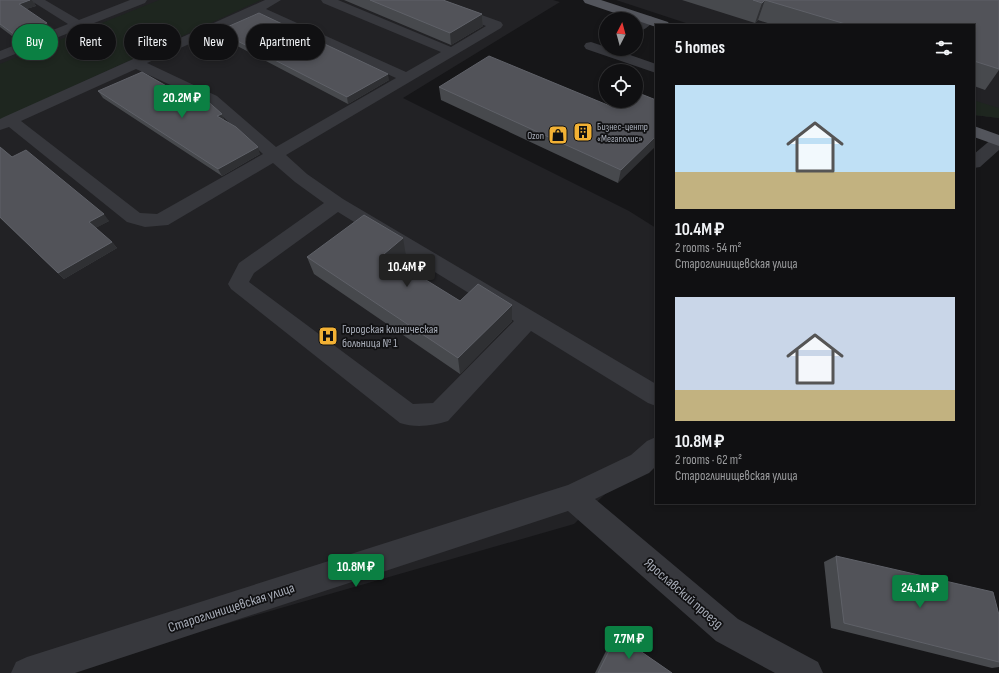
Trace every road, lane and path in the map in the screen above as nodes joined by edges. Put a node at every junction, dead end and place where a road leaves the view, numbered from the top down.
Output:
1 (36, 0) edge
2 (141, 0) edge
3 (275, 0) edge
4 (327, 0) edge
5 (428, 0) edge
6 (589, 0) edge
7 (256, 9) junction
8 (648, 20) junction
9 (76, 24) edge
10 (81, 24) edge
11 (643, 24) edge
12 (660, 24) edge
13 (66, 30) edge
14 (0, 42) edge
15 (591, 46) dead end
16 (599, 48) edge
17 (452, 52) junction
18 (6, 53) edge
19 (623, 56) edge
20 (135, 63) junction
21 (655, 69) edge
22 (407, 78) junction
23 (5, 122) edge
24 (975, 131) edge
25 (999, 141) edge
26 (275, 153) junction
27 (975, 163) edge
28 (337, 202) junction
29 (529, 319) junction
30 (655, 395) edge
31 (655, 451) edge
32 (572, 497) junction
33 (27, 673) edge
34 (807, 673) edge

1 - 9 street
2 - 10 street
3 - 7 street
4 - 17 street
5 - 17 street
6 - 8 main road
7 - 20 street
7 - 22 street
8 - 11 street
8 - 12 main road
13 - 18 street
14 - 18 street
15 - 16 street
17 - 22 street
19 - 21 street
20 - 23 street
20 - 26 street
22 - 26 street
23 - 26 street
24 - 25 main road
25 - 27 street
26 - 28 street
28 - 29 street
28 - 29 street
29 - 30 street
31 - 32 street, Староглинищевская улица
32 - 33 street, Староглинищевская улица
32 - 34 street, Ярославский проезд

